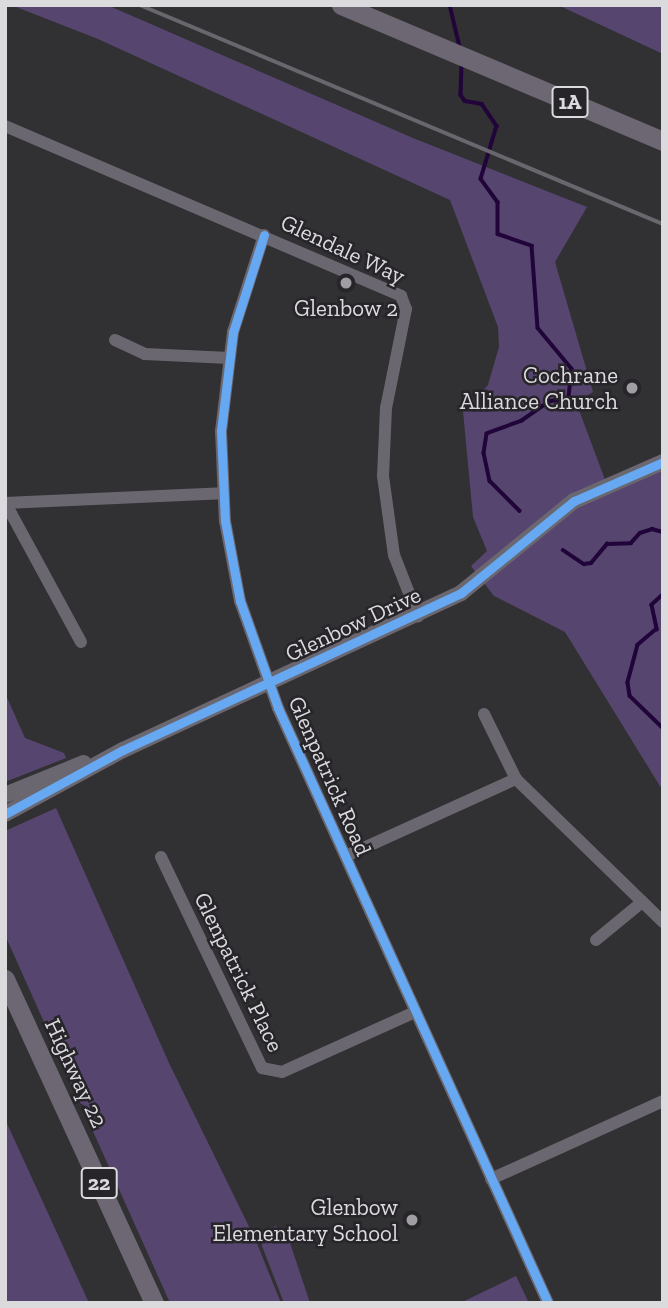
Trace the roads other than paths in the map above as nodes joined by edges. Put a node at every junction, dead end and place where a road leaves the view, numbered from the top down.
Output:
1 (341, 5) edge
2 (5, 126) edge
3 (663, 141) edge
4 (264, 235) junction
5 (115, 340) dead end
6 (229, 358) junction
7 (663, 462) edge
8 (222, 493) junction
9 (6, 504) edge
10 (418, 616) junction
11 (81, 642) dead end
12 (268, 684) junction
13 (484, 714) dead end
14 (123, 750) junction
15 (516, 779) junction
16 (5, 795) edge
17 (5, 814) edge
18 (346, 856) junction
19 (161, 857) dead end
20 (642, 902) junction
21 (663, 922) edge
22 (596, 940) dead end
23 (5, 979) edge
24 (415, 1012) junction
25 (662, 1103) edge
26 (491, 1179) junction
27 (154, 1303) edge
28 (548, 1303) edge

1 - 3 main road, 1A
2 - 4 street, Glendale Way
4 - 6 street, Glenpatrick Road
4 - 10 street, Glendale Way
5 - 6 street
6 - 8 street, Glenpatrick Road
7 - 10 street, Glenbow Drive
8 - 9 street
8 - 12 street, Glenpatrick Road
9 - 11 street
10 - 12 street, Glenbow Drive
12 - 14 street, Glenbow Drive
12 - 18 street, Glenpatrick Road
13 - 15 street
14 - 16 street, Glenbow Drive
14 - 17 street, Glenbow Drive
15 - 18 street
15 - 20 street
18 - 24 street, Glenpatrick Road
19 - 24 street, Glenpatrick Place
20 - 21 street
20 - 22 street
23 - 27 main road, Highway 22 / 22
24 - 26 street, Glenpatrick Road
25 - 26 street
26 - 28 street, Glenpatrick Road

